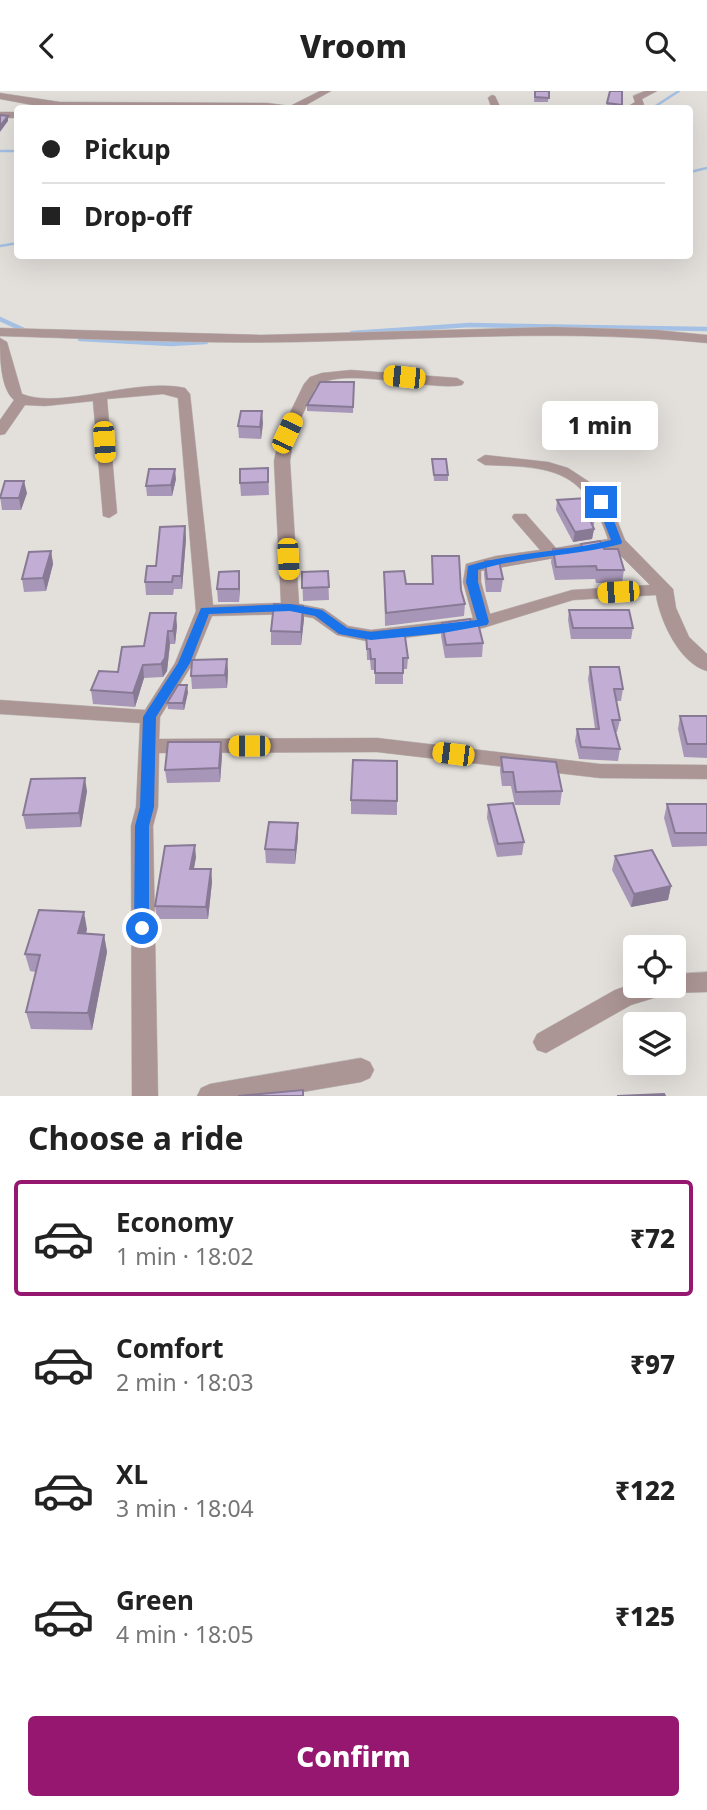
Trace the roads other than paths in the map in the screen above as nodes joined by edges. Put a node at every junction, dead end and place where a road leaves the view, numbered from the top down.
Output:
1 (327, 91) edge
2 (653, 91) edge
3 (0, 96) edge
4 (492, 98) dead end
5 (48, 105) edge
6 (299, 105) edge
7 (496, 105) edge
8 (636, 105) edge
9 (0, 332) edge
10 (707, 339) edge
11 (0, 342) edge
12 (457, 382) dead end
13 (100, 395) junction
14 (21, 400) junction
15 (0, 431) edge
16 (485, 460) dead end
17 (109, 513) dead end
18 (520, 517) dead end
19 (617, 542) junction
20 (551, 553) junction
21 (663, 589) junction
22 (290, 608) junction
23 (205, 611) junction
24 (483, 622) junction
25 (707, 665) edge
26 (0, 707) edge
27 (149, 717) junction
28 (147, 746) junction
29 (707, 772) edge
30 (707, 982) edge
31 (686, 983) edge
32 (623, 998) edge
33 (546, 1042) dead end
34 (361, 1070) dead end
35 (145, 1096) edge
36 (210, 1096) edge

1 - 6 street
2 - 8 street
3 - 5 street
4 - 7 street
9 - 10 street
11 - 14 street
12 - 22 street
13 - 14 street
13 - 17 street
13 - 23 street
14 - 15 street
16 - 19 street
18 - 20 street
19 - 20 street
19 - 21 street
20 - 24 street
21 - 24 street
21 - 25 street
22 - 23 street
22 - 24 street
23 - 27 street
26 - 27 street
27 - 28 street
28 - 29 street
28 - 35 street
30 - 31 street
32 - 33 street
34 - 36 street

